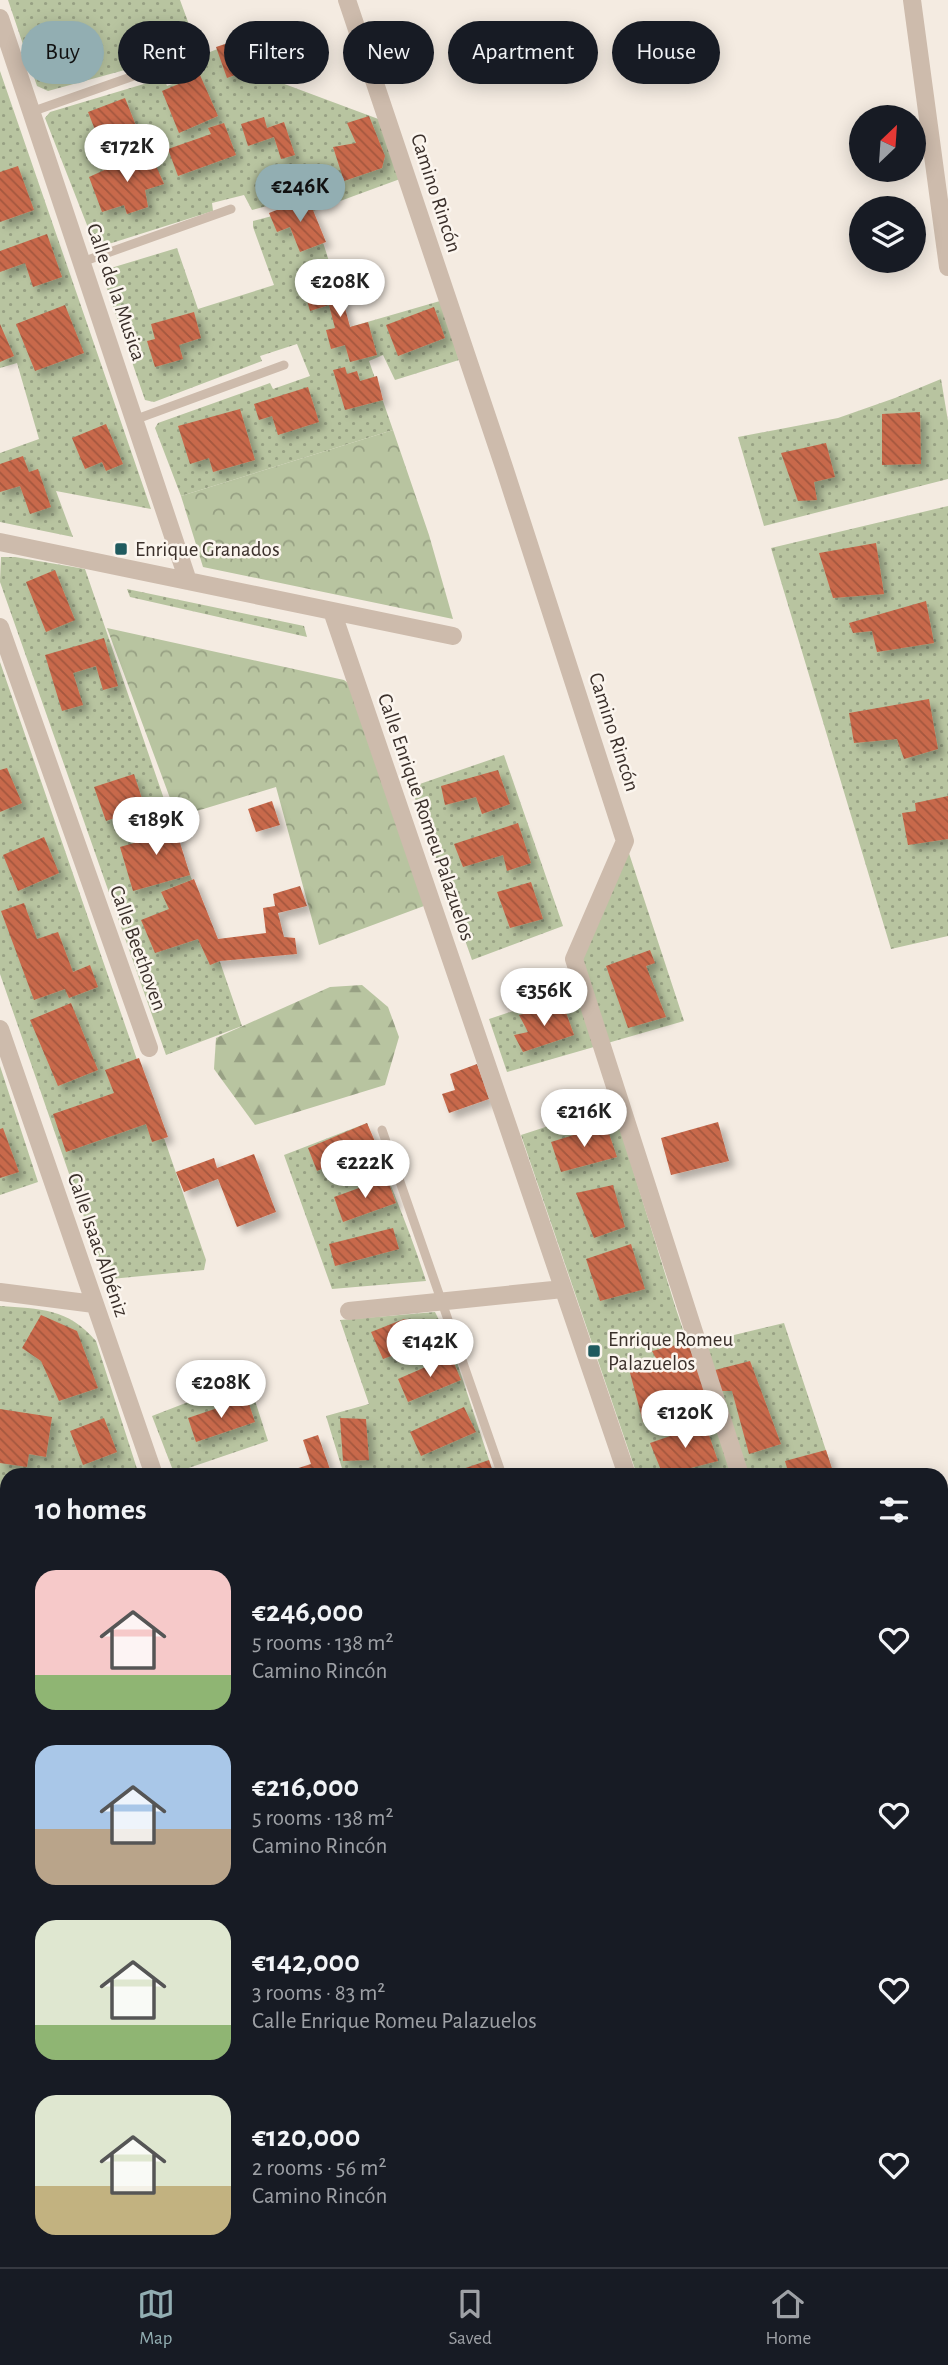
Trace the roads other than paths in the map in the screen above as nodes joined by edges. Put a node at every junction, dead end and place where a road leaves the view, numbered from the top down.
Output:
1 (347, 0) edge
2 (912, 0) edge
3 (0, 18) edge
4 (118, 81) edge
5 (31, 112) junction
6 (231, 209) dead end
7 (82, 262) junction
8 (948, 267) edge
9 (284, 365) dead end
10 (134, 420) junction
11 (0, 542) edge
12 (188, 581) junction
13 (332, 611) junction
14 (0, 626) edge
15 (453, 636) dead end
16 (0, 1029) edge
17 (149, 1048) dead end
18 (382, 1130) dead end
19 (563, 1289) junction
20 (0, 1292) edge
21 (443, 1301) junction
22 (94, 1304) junction
23 (349, 1311) dead end
24 (152, 1468) edge
25 (500, 1468) edge
26 (625, 1468) edge
27 (738, 1468) edge

1 - 27 street, Camino Rincón
2 - 8 street
3 - 5 street, Calle de la Musica
4 - 5 lane
5 - 7 street, Calle de la Musica
6 - 7 lane
7 - 10 street, Calle de la Musica
9 - 10 lane
10 - 12 street, Calle de la Musica
11 - 12 street
12 - 13 street
13 - 15 street
13 - 19 street, Calle Enrique Romeu Palazuelos
14 - 17 street, Calle Beethoven
16 - 22 street, Calle Isaac Albéniz
18 - 21 lane
19 - 21 street
19 - 26 street, Calle Enrique Romeu Palazuelos
20 - 22 street
21 - 23 street
21 - 25 lane
22 - 24 street, Calle Isaac Albéniz

